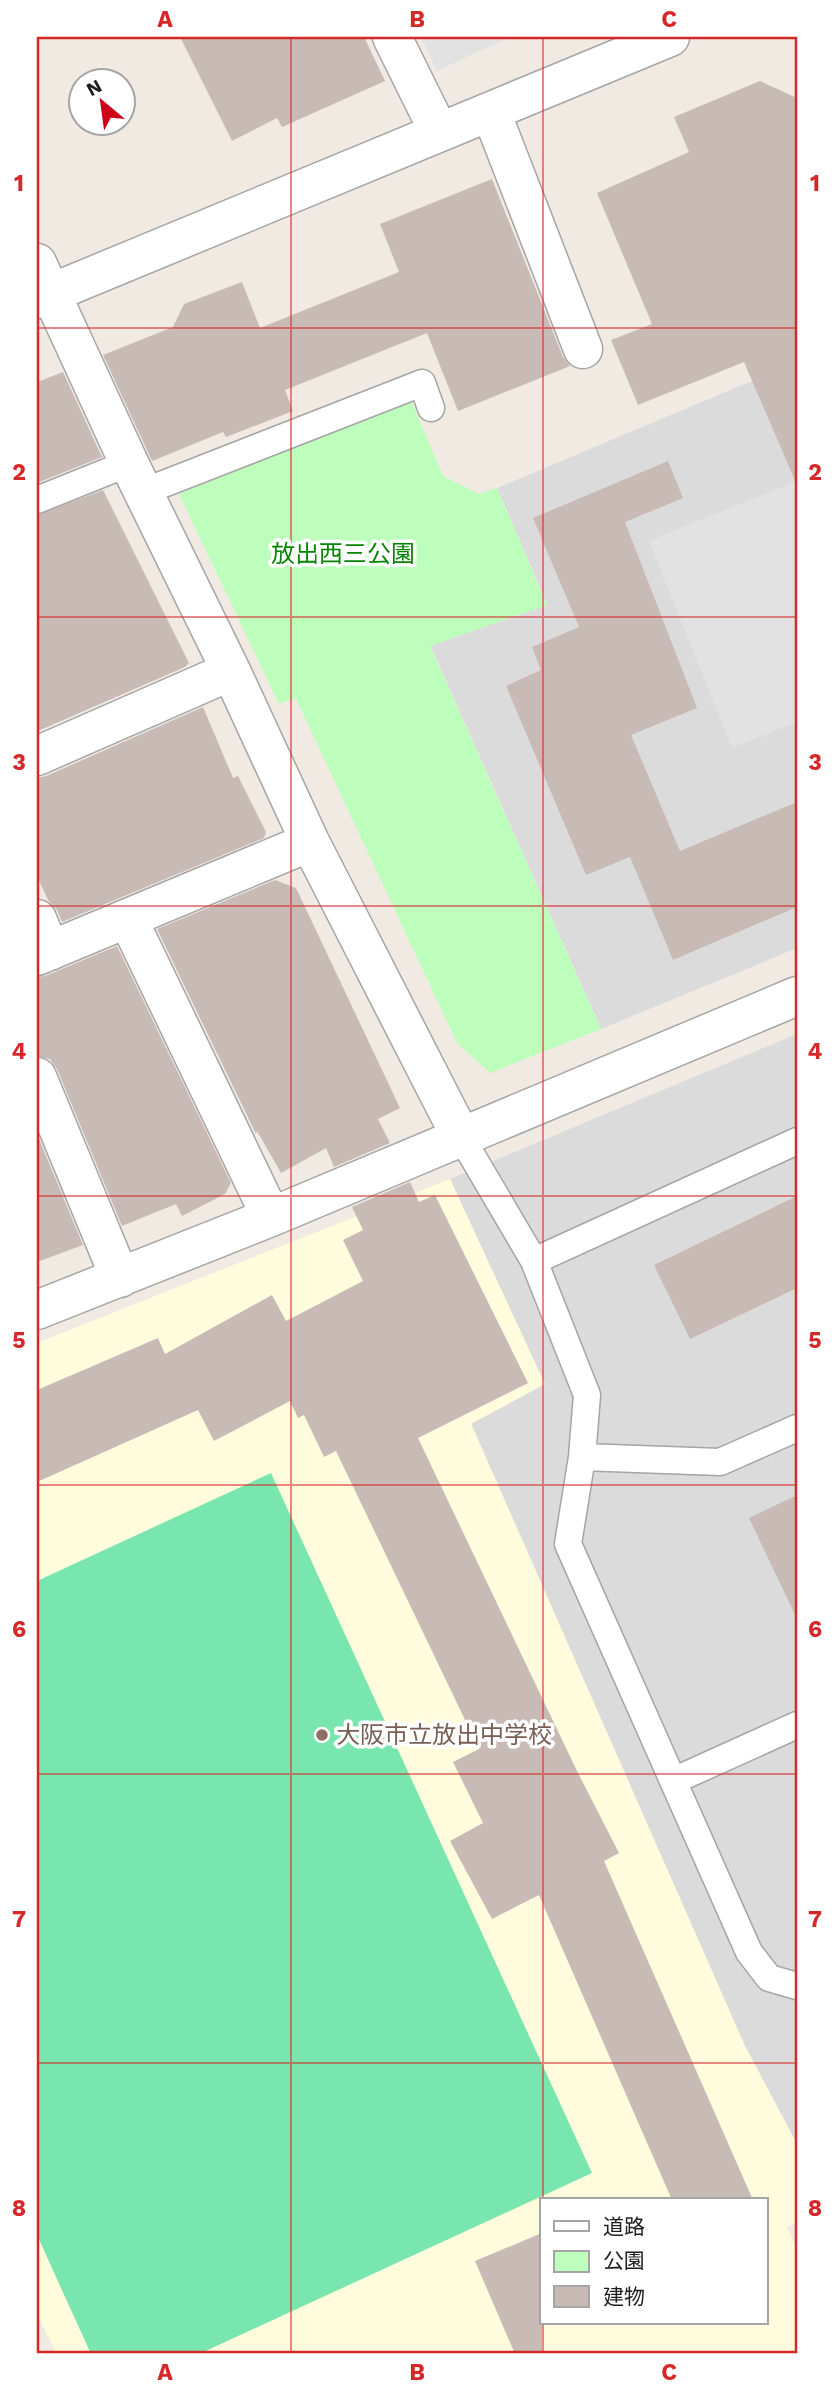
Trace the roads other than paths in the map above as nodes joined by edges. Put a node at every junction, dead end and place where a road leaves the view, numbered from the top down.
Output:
1 (392, 37) edge
2 (670, 37) edge
3 (491, 112) junction
4 (439, 132) junction
5 (42, 285) edge
6 (583, 349) dead end
7 (431, 408) dead end
8 (136, 477) junction
9 (37, 500) edge
10 (231, 671) junction
11 (37, 756) edge
12 (310, 842) junction
13 (128, 919) junction
14 (41, 942) edge
15 (797, 997) edge
16 (37, 1077) edge
17 (461, 1137) junction
18 (797, 1142) edge
19 (271, 1217) junction
20 (534, 1261) junction
21 (120, 1278) junction
22 (37, 1310) edge
23 (797, 1428) edge
24 (582, 1457) junction
25 (797, 1725) edge
26 (673, 1781) junction
27 (797, 1986) edge

1 - 4 street
2 - 3 street
3 - 4 street
3 - 6 street
4 - 5 street
5 - 8 street
7 - 8 lane
8 - 9 lane
8 - 10 street
10 - 11 street
10 - 12 street
12 - 13 street
12 - 17 street
13 - 14 street
13 - 19 street
15 - 17 street
16 - 21 street
17 - 19 street
17 - 20 lane
18 - 20 lane
19 - 21 street
20 - 24 lane
21 - 22 street
23 - 24 lane
24 - 26 lane
25 - 26 lane
26 - 27 lane

